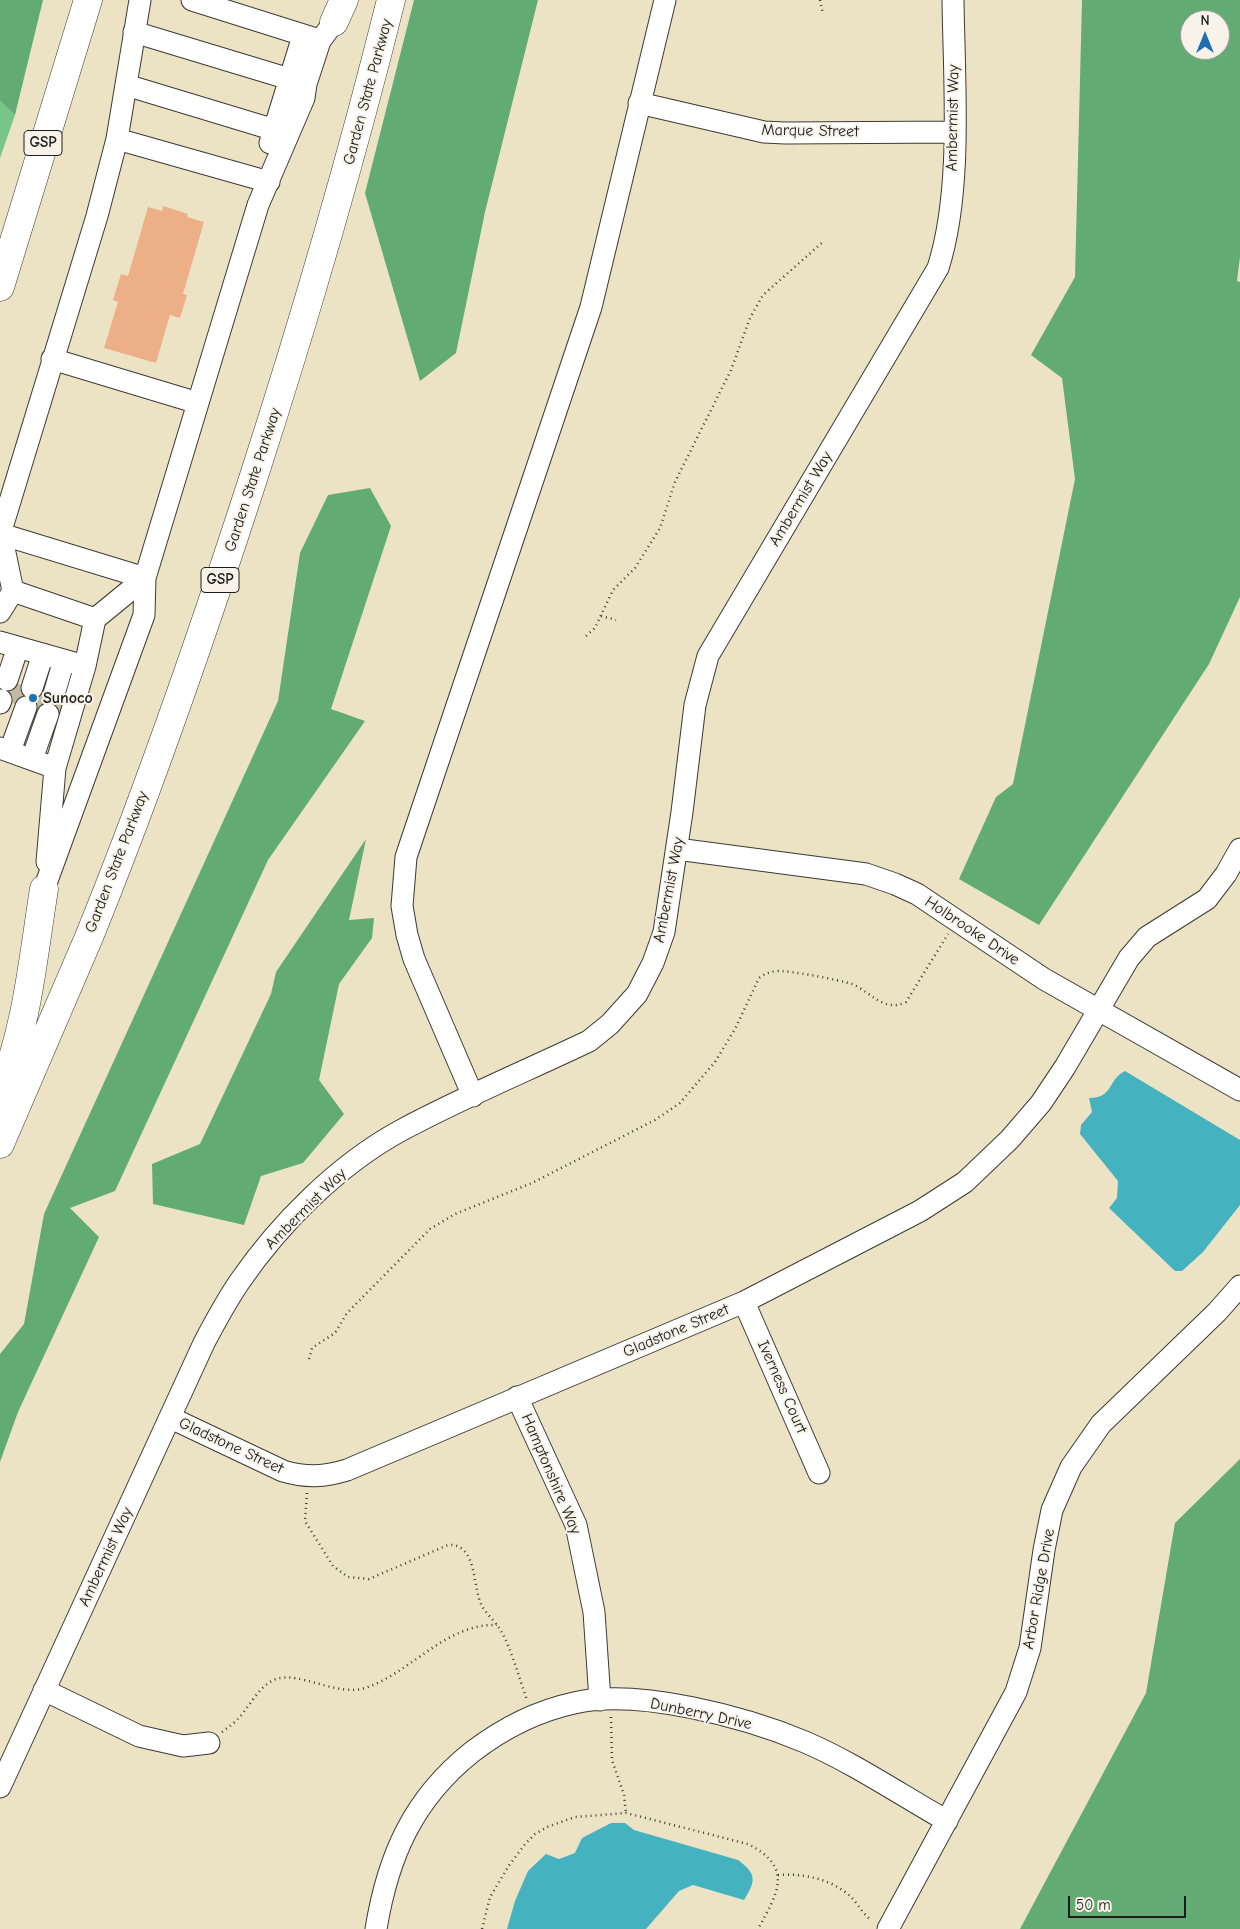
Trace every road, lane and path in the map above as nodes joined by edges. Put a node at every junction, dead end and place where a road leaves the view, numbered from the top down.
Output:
1 (88, 0) edge
2 (140, 0) edge
3 (192, 0) edge
4 (392, 0) edge
5 (665, 0) edge
6 (820, 0) edge
7 (953, 0) edge
8 (823, 14) dead end
9 (325, 25) edge
10 (134, 32) junction
11 (298, 81) junction
12 (126, 85) junction
13 (639, 103) junction
14 (281, 132) junction
15 (954, 132) junction
16 (117, 139) junction
17 (264, 181) junction
18 (824, 241) dead end
19 (0, 287) edge
20 (52, 359) junction
21 (198, 403) junction
22 (0, 534) edge
23 (144, 578) junction
24 (13, 591) junction
25 (0, 612) edge
26 (600, 616) junction
27 (95, 619) junction
28 (616, 620) dead end
29 (586, 636) dead end
30 (37, 654) edge
31 (31, 699) edge
32 (23, 755) edge
33 (677, 849) junction
34 (1240, 849) edge
35 (44, 889) junction
36 (956, 920) junction
37 (1099, 1009) junction
38 (1240, 1090) edge
39 (0, 1094) edge
40 (473, 1096) junction
41 (0, 1144) edge
42 (1240, 1286) edge
43 (744, 1302) junction
44 (309, 1359) dead end
45 (518, 1398) junction
46 (171, 1418) junction
47 (819, 1473) dead end
48 (308, 1476) junction
49 (497, 1625) junction
50 (44, 1690) junction
51 (605, 1700) junction
52 (533, 1717) junction
53 (209, 1743) joint
54 (0, 1787) edge
55 (626, 1813) junction
56 (947, 1821) junction
57 (777, 1875) junction
58 (881, 1926) edge
59 (376, 1929) edge
60 (482, 1929) edge
61 (758, 1929) edge

1 - 19 highway, GSP
2 - 10 street
3 - 9 street
4 - 41 highway, Garden State Parkway / GSP
5 - 13 street
6 - 8 path
7 - 15 street, Ambermist Way
9 - 11 street
10 - 11 street
10 - 12 street
11 - 14 street
12 - 14 street
12 - 16 street
13 - 15 street, Marque Street
13 - 40 street
14 - 17 street
15 - 33 street, Ambermist Way
16 - 17 street
16 - 20 street
17 - 21 street
18 - 26 path
20 - 21 street
20 - 22 street
21 - 23 street
22 - 23 street
22 - 24 street
23 - 27 street
23 - 35 street
24 - 25 street
24 - 27 street
26 - 28 path
26 - 29 path
27 - 30 street
30 - 31 street
30 - 31 street
30 - 32 street
31 - 32 street
31 - 32 street
32 - 35 street
33 - 36 street, Holbrooke Drive
33 - 40 street, Ambermist Way
34 - 37 street
35 - 39 highway
36 - 37 street, Holbrooke Drive
36 - 44 path
37 - 38 street, Holbrooke Drive
37 - 43 street, Gladstone Street
40 - 46 street, Ambermist Way
42 - 56 street, Arbor Ridge Drive
43 - 45 street, Gladstone Street
43 - 47 street, Iverness Court
45 - 48 street, Gladstone Street
45 - 51 street, Hamptonshire Way
46 - 48 street, Gladstone Street
46 - 50 street, Ambermist Way
48 - 49 path
49 - 52 path
49 - 53 path
50 - 53 street
50 - 54 street, Ambermist Way
51 - 52 street, Dunberry Drive
51 - 55 path
51 - 56 street, Dunberry Drive
52 - 59 street, Dunberry Drive
55 - 57 path
55 - 60 path
56 - 58 street, Arbor Ridge Drive
57 - 58 path
57 - 61 path

